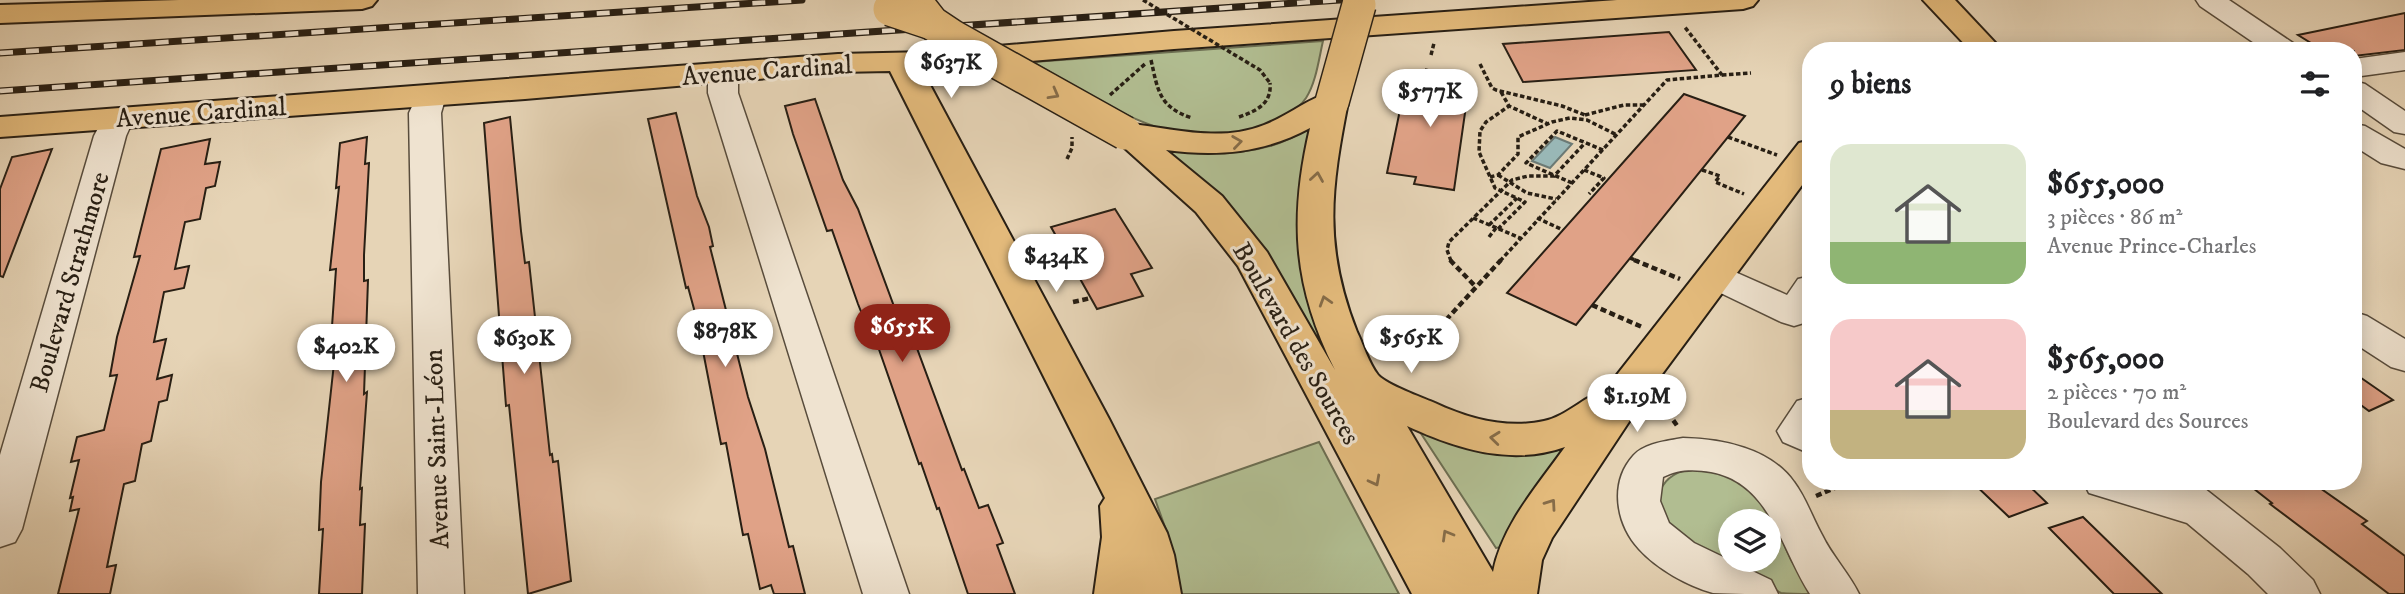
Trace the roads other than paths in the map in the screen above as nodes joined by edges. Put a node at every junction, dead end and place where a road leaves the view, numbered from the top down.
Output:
1 (362, 0) edge
2 (869, 0) edge
3 (1743, 0) edge
4 (1938, 0) edge
5 (2186, 0) edge
6 (2210, 0) edge
7 (1360, 2) edge
8 (923, 12) edge
9 (0, 14) edge
10 (1979, 42) edge
11 (2241, 42) edge
12 (2273, 42) edge
13 (2405, 61) edge
14 (2362, 67) edge
15 (723, 72) junction
16 (912, 79) junction
17 (2362, 95) edge
18 (431, 96) junction
19 (1319, 117) junction
20 (118, 118) junction
21 (2405, 125) edge
22 (0, 127) edge
23 (1125, 133) junction
24 (2362, 138) edge
25 (1796, 153) edge
26 (2405, 159) edge
27 (1701, 278) junction
28 (1802, 306) edge
29 (2362, 330) edge
30 (2405, 357) edge
31 (1363, 386) junction
32 (1643, 387) junction
33 (7, 480) edge
34 (1120, 486) junction
35 (2134, 490) edge
36 (2176, 490) edge
37 (2201, 510) junction
38 (0, 526) edge
39 (441, 594) edge
40 (886, 594) edge
41 (1118, 594) edge
42 (1157, 594) edge
43 (1437, 594) edge
44 (1481, 594) edge
45 (1513, 594) edge
46 (1755, 594) edge
47 (1836, 594) edge
48 (2297, 594) edge

1 - 9 main road
2 - 8 main road, Boulevard des Sources, bridge
3 - 16 main road
4 - 10 main road
5 - 11 street
6 - 12 street
7 - 19 main road, Boulevard des Sources, bridge
8 -> 23 main road, Boulevard des Sources, bridge
13 - 14 street
15 - 16 main road, Avenue Cardinal
15 - 18 main road, Avenue Cardinal
15 - 40 street
16 - 34 main road
17 - 21 street
18 - 20 main road, Avenue Cardinal
18 - 39 street, Avenue Saint-Léon
23 -> 19 main road
31 -> 19 main road, Boulevard des Sources
20 - 22 main road, Avenue Cardinal
20 - 33 street, Boulevard Strathmore
23 -> 43 main road, Boulevard des Sources
24 - 26 street
25 - 27 main road
27 - 28 street
27 - 32 main road
29 - 30 street
32 -> 31 main road
44 -> 31 main road, Boulevard des Sources
45 -> 32 main road
33 - 38 street, Boulevard Strathmore
34 - 41 main road
34 - 42 main road
35 - 37 street
36 - 37 street
37 - 48 street
46 - 47 street

